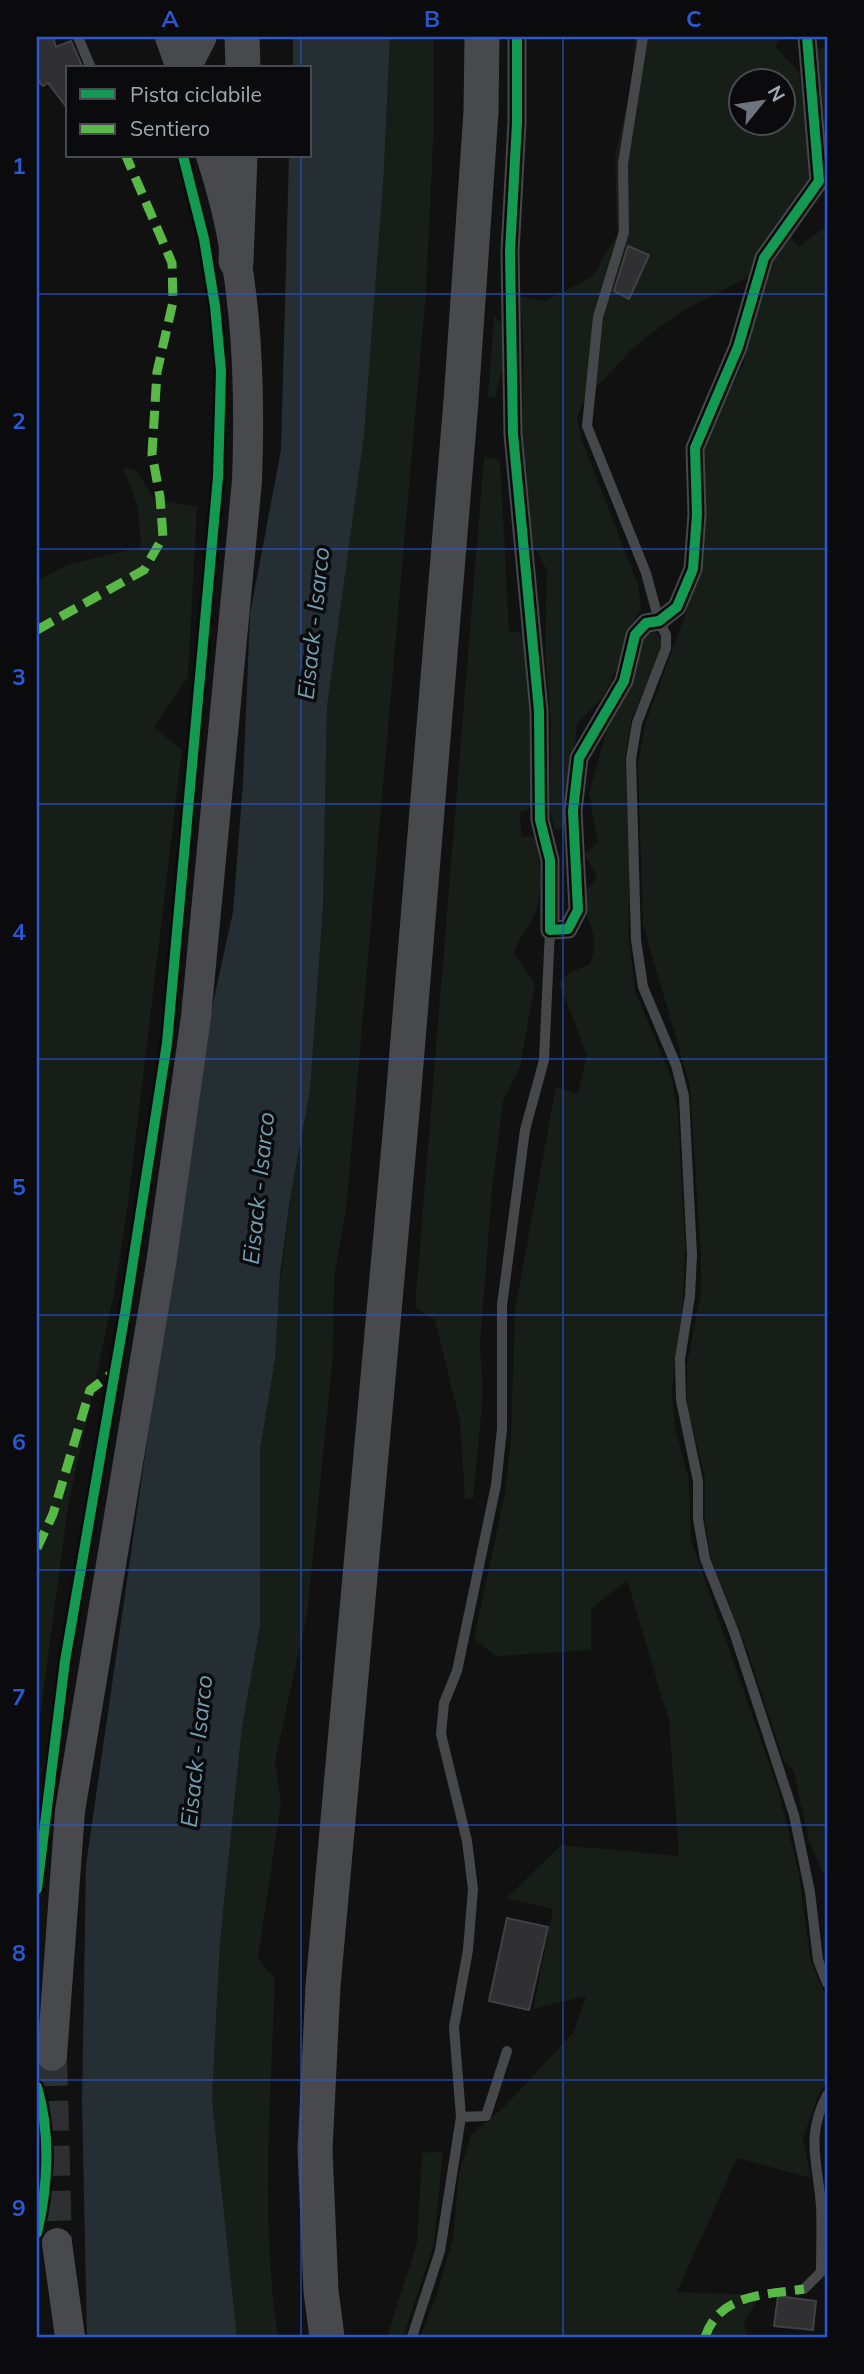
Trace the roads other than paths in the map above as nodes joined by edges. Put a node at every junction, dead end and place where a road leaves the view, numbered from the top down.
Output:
1 (78, 37) edge
2 (170, 37) edge
3 (199, 37) edge
4 (461, 37) edge
5 (482, 37) edge
6 (517, 37) edge
7 (643, 37) edge
8 (807, 37) edge
9 (90, 66) edge
10 (181, 66) edge
11 (183, 66) edge
12 (211, 158) edge
13 (240, 158) edge
14 (236, 261) junction
15 (659, 621) junction
16 (550, 930) junction
17 (827, 1983) edge
18 (507, 2051) dead end
19 (52, 2056) tunnel mouth
20 (827, 2095) edge
21 (461, 2117) junction
22 (57, 2243) tunnel mouth
23 (804, 2289) dead end
24 (70, 2337) edge
25 (303, 2337) edge
26 (327, 2337) edge
27 (412, 2337) edge

1 - 9 lane
2 - 10 main road
3 - 11 highway
4 - 25 highway
5 - 26 highway
6 - 16 street
7 - 15 lane
8 - 15 street
12 - 14 main road
13 - 14 highway
14 - 19 main road
15 - 16 street
15 - 17 lane
16 - 21 lane
18 - 21 lane
20 - 23 lane
21 - 27 lane
22 - 24 main road

